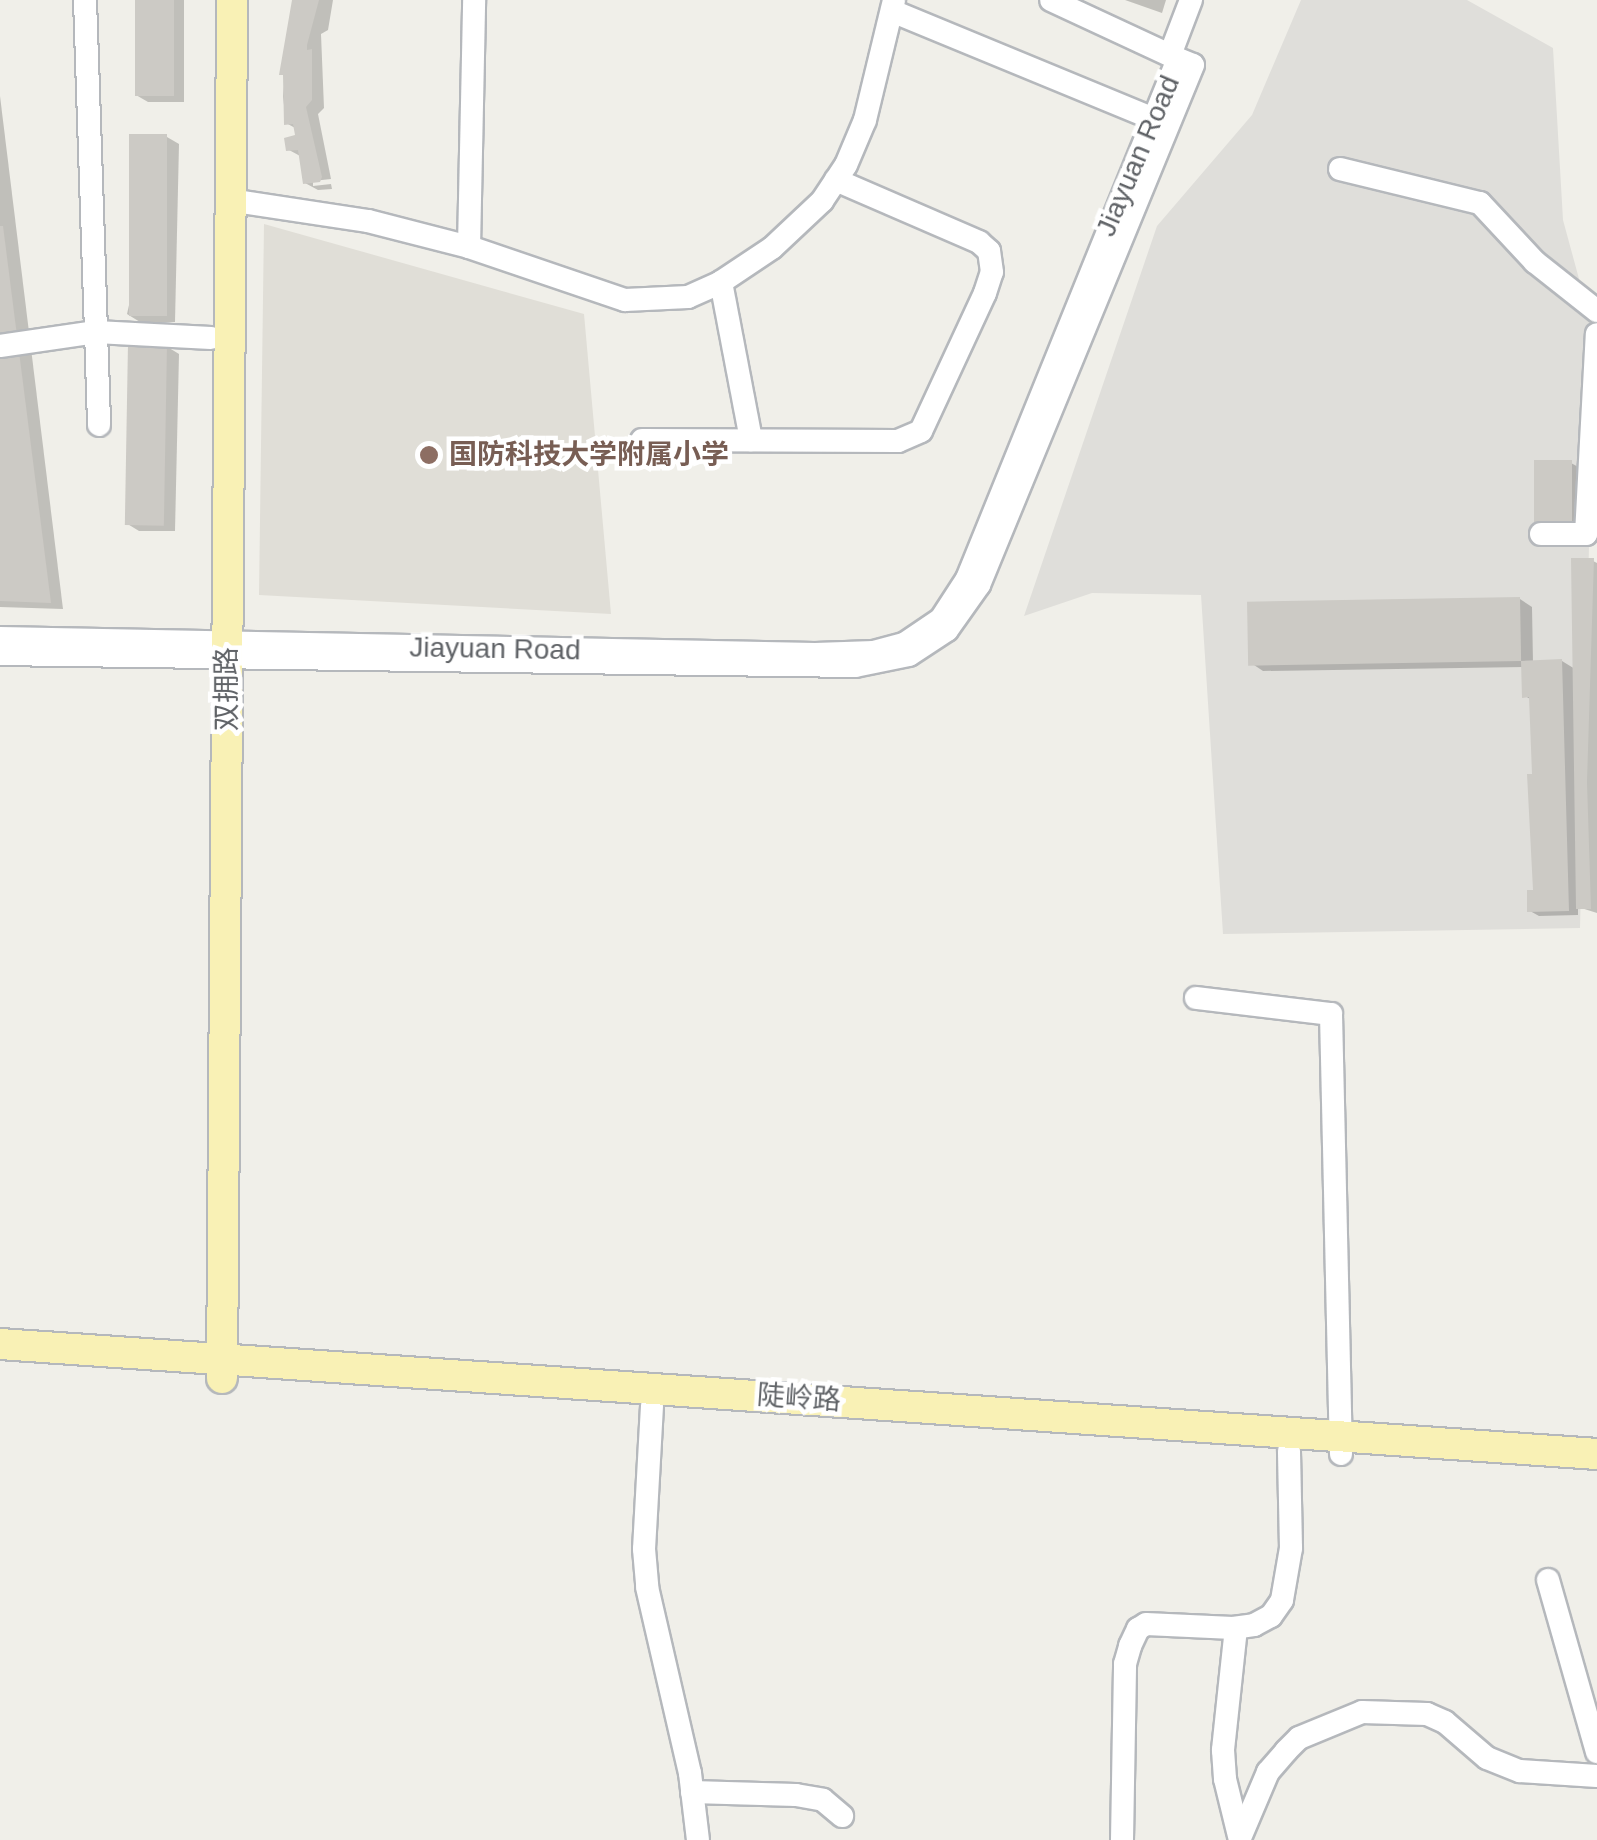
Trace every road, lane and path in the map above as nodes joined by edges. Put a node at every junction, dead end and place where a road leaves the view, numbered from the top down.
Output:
1 (85, 0) edge
2 (215, 0) edge
3 (232, 0) edge
4 (474, 0) edge
5 (1050, 0) edge
6 (1191, 0) edge
7 (893, 5) edge
8 (1089, 8) edge
9 (1174, 57) junction
10 (1160, 122) junction
11 (1340, 168) dead end
12 (836, 180) junction
13 (229, 200) junction
14 (469, 247) junction
15 (721, 282) junction
16 (1597, 311) edge
17 (96, 332) junction
18 (1597, 334) edge
19 (211, 338) junction
20 (0, 346) edge
21 (99, 426) dead end
22 (642, 440) dead end
23 (751, 440) junction
24 (1542, 534) dead end
25 (0, 638) edge
26 (218, 647) junction
27 (0, 654) edge
28 (1196, 998) dead end
29 (0, 1344) edge
30 (0, 1363) edge
31 (213, 1368) junction
32 (652, 1406) junction
33 (1341, 1446) junction
34 (1289, 1450) junction
35 (1597, 1454) edge
36 (1597, 1472) edge
37 (1548, 1580) dead end
38 (1236, 1628) junction
39 (1597, 1752) edge
40 (1597, 1776) edge
41 (692, 1792) junction
42 (842, 1816) dead end
43 (1240, 1839) edge
44 (698, 1840) edge
45 (1122, 1840) edge

1 - 17 street
2 - 19 main road, 双拥路
3 - 13 main road, 双拥路
4 - 14 street
5 - 8 street
6 - 9 street, Jiayuan Road
7 - 10 street
7 - 12 street
8 - 9 street
9 - 10 street, Jiayuan Road
10 - 26 street, Jiayuan Road
11 - 16 street
12 - 15 street
12 - 23 street
13 - 14 street
13 - 26 main road, 双拥路
14 - 15 street
15 - 23 street
17 - 19 street
17 - 20 street
17 - 21 street
18 - 24 street
19 - 26 main road, 双拥路
22 - 23 street
25 - 26 street, Jiayuan Road
26 - 27 street, Jiayuan Road
26 - 31 main road, 双拥路
28 - 33 street
29 - 31 main road, 陡岭路
30 - 31 main road, 陡岭路
31 - 32 main road, 陡岭路
31 - 33 main road, 陡岭路
32 - 34 main road, 陡岭路
32 - 41 street
33 - 34 main road, 陡岭路
33 - 35 main road, 陡岭路
33 - 36 main road, 陡岭路
34 - 38 street
37 - 39 street
38 - 43 street
38 - 45 street
40 - 43 street
41 - 42 street
41 - 44 street

